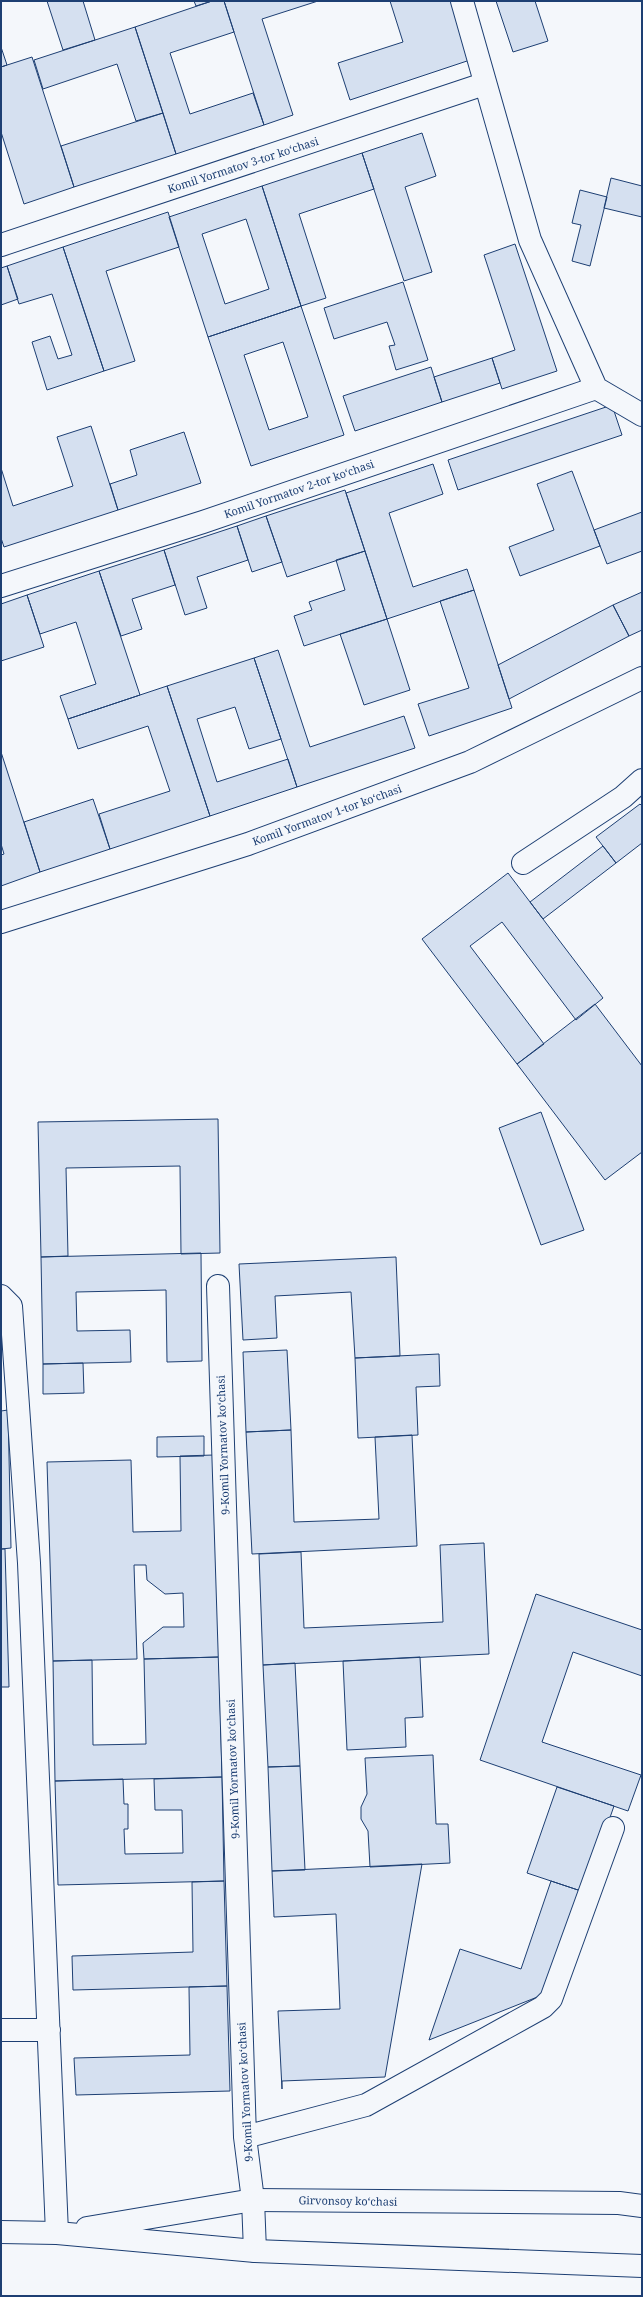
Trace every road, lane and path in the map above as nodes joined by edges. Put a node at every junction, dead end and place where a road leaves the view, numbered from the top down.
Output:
1 (462, 1) edge
2 (484, 84) junction
3 (1, 245) edge
4 (596, 388) junction
5 (642, 415) edge
6 (1, 586) edge
7 (642, 678) edge
8 (642, 780) edge
9 (522, 863) dead end
10 (1, 922) edge
11 (218, 1286) dead end
12 (1, 1296) edge
13 (613, 1828) dead end
14 (1, 2030) edge
15 (49, 2030) junction
16 (245, 2137) junction
17 (253, 2200) junction
18 (642, 2206) edge
19 (1, 2232) edge
20 (57, 2234) junction
21 (255, 2251) junction
22 (642, 2266) edge

1 - 2 street
2 - 3 street, Komil Yormatov 3-tor koʻchasi
2 - 4 street
4 - 5 street
4 - 6 street, Komil Yormatov 2-tor koʻchasi
7 - 10 street, Komil Yormatov 1-tor koʻchasi
8 - 9 street
11 - 16 street, 9-Komil Yormatov koʻchasi
12 - 15 street
13 - 16 street
14 - 15 street
15 - 20 street
16 - 17 street, 9-Komil Yormatov koʻchasi
17 - 18 street, Girvonsoy koʻchasi
17 - 20 street, Girvonsoy koʻchasi
17 - 21 street, 9-Komil Yormatov koʻchasi
19 - 20 street, Girvonsoy koʻchasi
20 - 21 street, Girvonsoy koʻchasi
21 - 22 street, Girvonsoy koʻchasi

